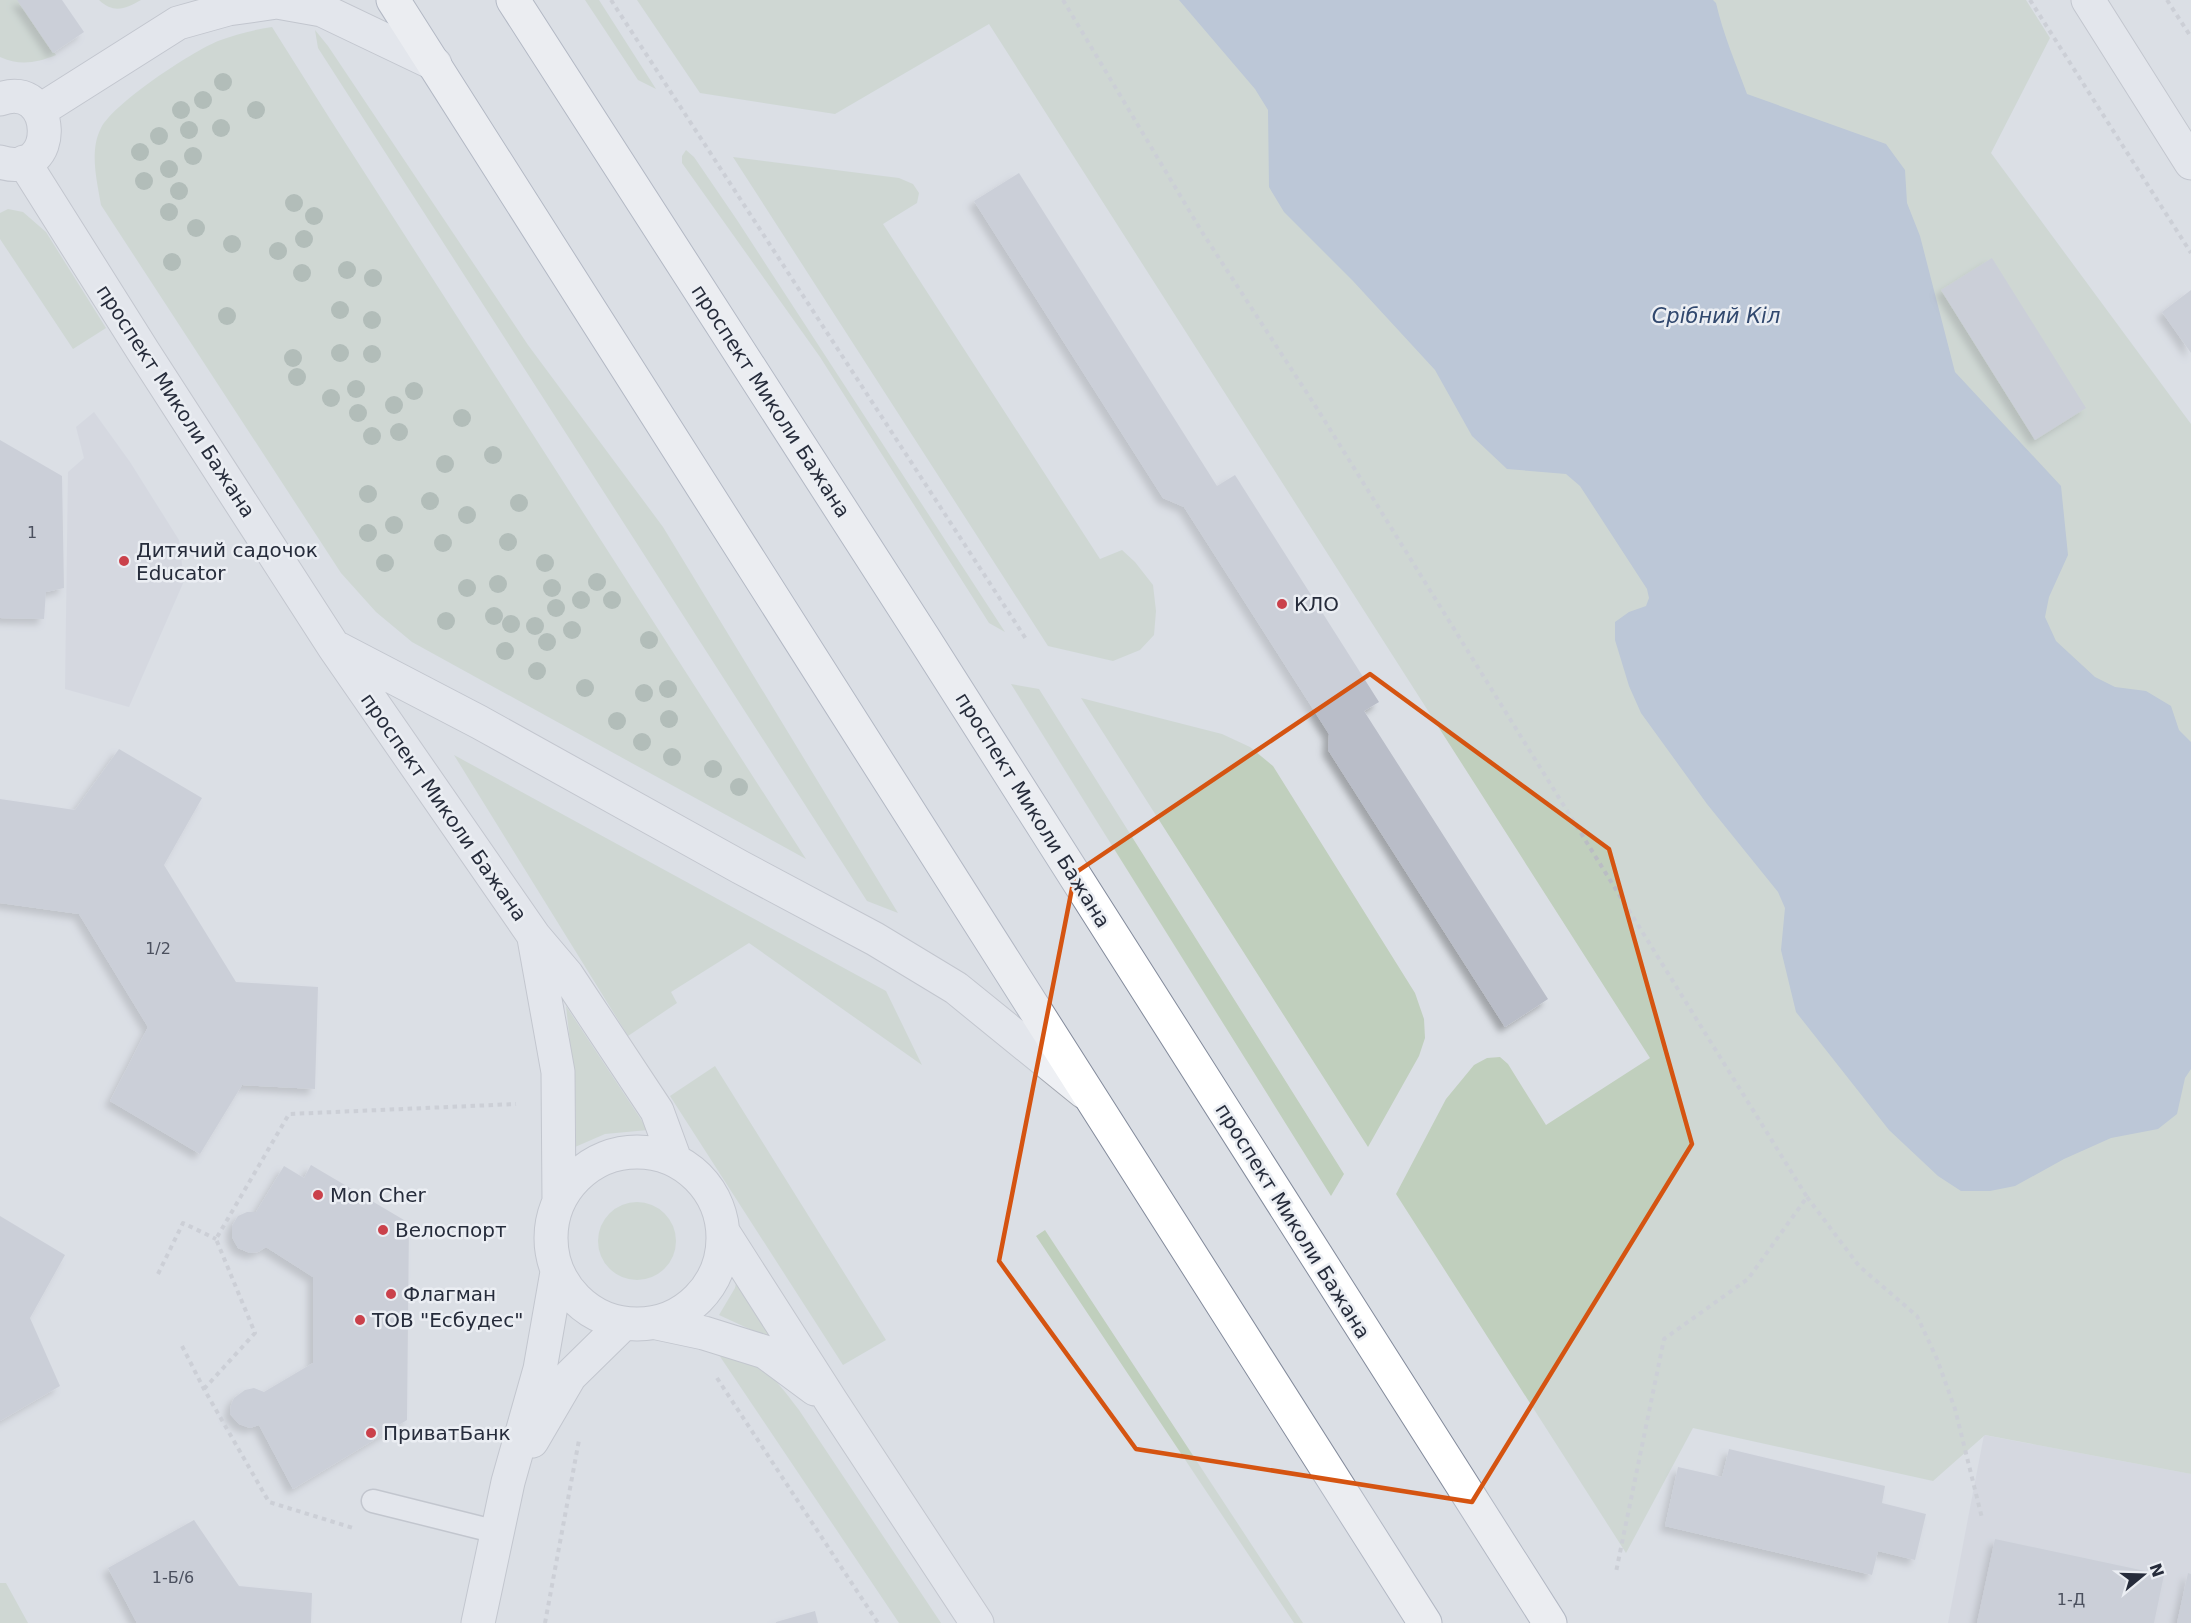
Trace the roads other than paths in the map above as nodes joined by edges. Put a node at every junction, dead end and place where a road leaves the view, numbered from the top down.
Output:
1 (393, 0) edge
2 (513, 0) edge
3 (2088, 0) edge
4 (186, 11) edge
5 (435, 64) junction
6 (0, 99) edge
7 (39, 111) junction
8 (12, 162) edge
9 (2191, 163) edge
10 (334, 646) junction
11 (534, 936) junction
12 (1088, 1094) junction
13 (675, 1160) junction
14 (559, 1201) junction
15 (723, 1232) junction
16 (557, 1272) junction
17 (657, 1323) junction
18 (623, 1324) junction
19 (831, 1401) junction
20 (508, 1482) junction
21 (373, 1501) dead end
22 (497, 1532) junction
23 (1391, 1569) junction
24 (1544, 1614) edge
25 (478, 1623) edge
26 (977, 1623) edge
27 (1411, 1623) edge
28 (1425, 1623) edge
29 (1564, 1623) edge

1 - 5 highway
2 - 24 highway, проспект Миколи Бажана
3 - 9 street
4 - 5 street
4 - 7 street
5 - 12 highway
6 - 7 street
7 - 8 street
8 - 10 street, проспект Миколи Бажана
10 - 11 street, проспект Миколи Бажана
10 - 12 street
11 - 13 street, проспект Миколи Бажана
11 - 14 street, проспект Миколи Бажана
12 - 23 highway
13 - 14 street
13 - 15 street
14 - 16 street
15 - 17 street
15 - 19 street
16 - 18 street
16 - 20 street
17 - 18 street
17 - 19 street
18 - 20 street
19 - 26 street
20 - 22 street
21 - 22 lane
22 - 25 street
23 - 27 highway
23 - 28 highway
24 - 29 highway

